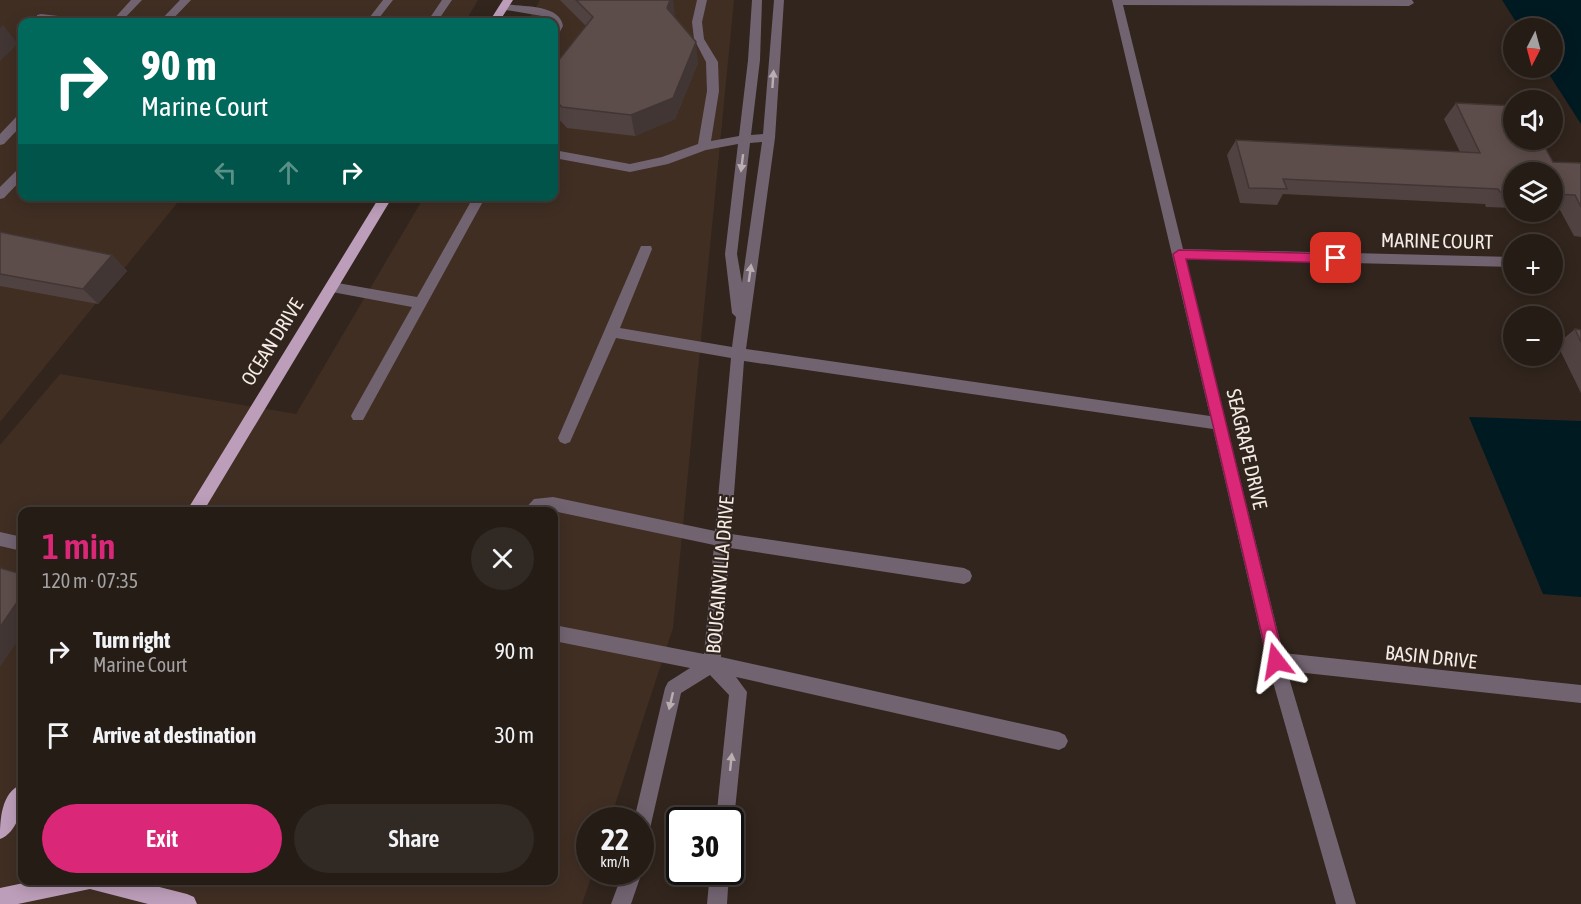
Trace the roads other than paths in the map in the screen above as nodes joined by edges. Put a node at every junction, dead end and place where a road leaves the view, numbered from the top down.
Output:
1 (137, 0) edge
2 (186, 0) edge
3 (388, 0) edge
4 (447, 0) edge
5 (702, 0) edge
6 (757, 0) edge
7 (779, 0) edge
8 (1118, 1) edge
9 (1408, 1) edge
10 (506, 4) edge
11 (41, 17) dead end
12 (50, 18) edge
13 (120, 18) edge
14 (168, 18) edge
15 (374, 18) edge
16 (435, 18) edge
17 (497, 18) edge
18 (555, 18) edge
19 (0, 123) edge
20 (18, 124) edge
21 (18, 126) edge
22 (769, 138) junction
23 (744, 139) junction
24 (0, 141) edge
25 (704, 146) junction
26 (558, 155) edge
27 (18, 176) edge
28 (0, 195) edge
29 (384, 201) edge
30 (477, 201) edge
31 (646, 249) dead end
32 (1179, 254) junction
33 (1503, 262) edge
34 (332, 287) junction
35 (421, 303) junction
36 (742, 330) junction
37 (612, 332) junction
38 (738, 354) junction
39 (358, 416) dead end
40 (1219, 424) junction
41 (565, 438) dead end
42 (197, 507) edge
43 (536, 507) edge
44 (0, 539) edge
45 (723, 540) junction
46 (18, 543) edge
47 (964, 576) dead end
48 (558, 637) edge
49 (1276, 661) junction
50 (712, 664) junction
51 (1581, 694) edge
52 (1059, 741) dead end
53 (18, 800) edge
54 (646, 807) edge
55 (726, 807) edge
56 (0, 830) edge
57 (64, 885) edge
58 (109, 885) edge
59 (628, 885) edge
60 (719, 885) edge
61 (0, 898) edge
62 (187, 904) edge
63 (621, 904) edge
64 (717, 904) edge
65 (1346, 904) edge

1 - 13 street
2 - 14 street
3 - 15 street
4 - 16 street
5 - 25 street
6 - 23 street, BOUGAINVILLA DRIVE
22 -> 7 street, BOUGAINVILLA DRIVE
8 - 9 street
8 - 32 street, SEAGRAPE DRIVE
10 - 17 main road
10 - 18 street
11 - 12 street
19 - 20 street
21 - 24 street
22 - 23 street
36 -> 22 street, BOUGAINVILLA DRIVE
23 - 25 street
23 -> 36 street, BOUGAINVILLA DRIVE
25 - 26 street
27 - 28 street
29 - 34 main road, OCEAN DRIVE
30 - 35 street
31 - 37 street
32 - 33 street, MARINE COURT
32 - 40 street, SEAGRAPE DRIVE
34 - 35 street
34 - 42 main road, OCEAN DRIVE
35 - 39 street
36 - 38 street, BOUGAINVILLA DRIVE
37 - 38 street
37 - 41 street
38 - 40 street
38 - 45 street, BOUGAINVILLA DRIVE
40 - 49 street, SEAGRAPE DRIVE
43 - 45 street
44 - 46 street
45 - 47 street
45 - 50 street, BOUGAINVILLA DRIVE
48 - 50 street
49 - 51 street, BASIN DRIVE
49 - 65 street, SEAGRAPE DRIVE
50 - 52 street
50 -> 54 street, BOUGAINVILLA DRIVE
55 -> 50 street
53 - 56 main road
57 - 61 main road
58 - 62 main road
59 - 63 street
60 - 64 street

